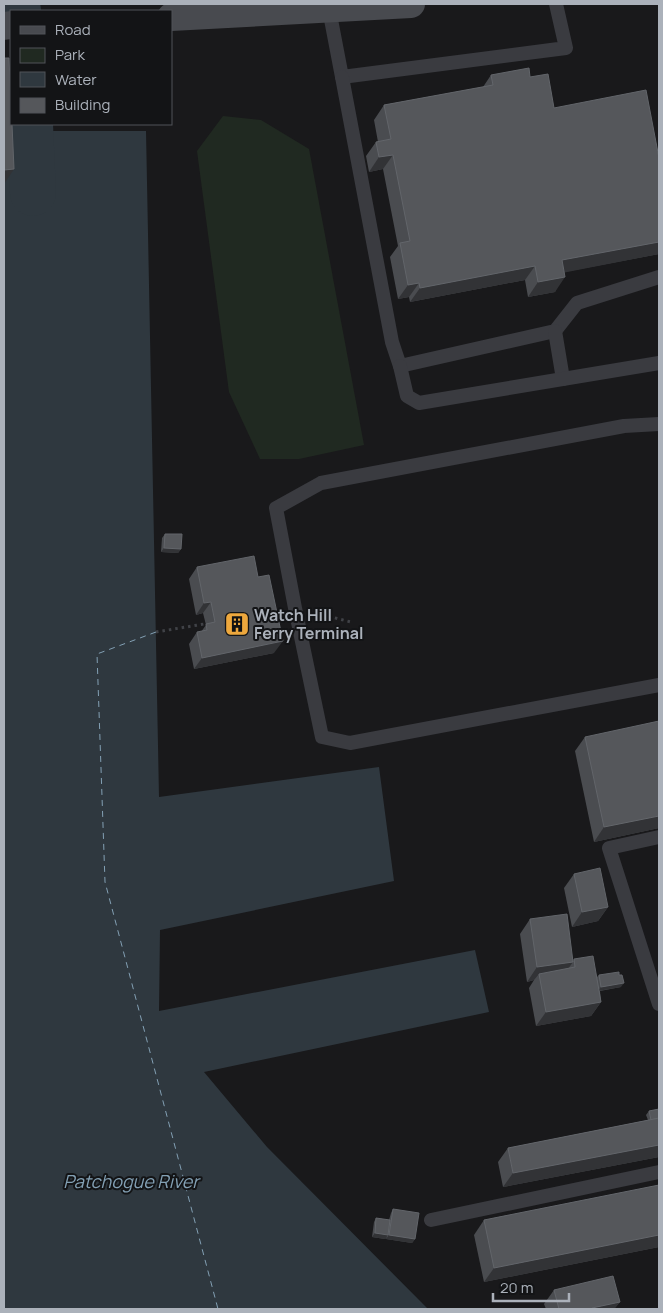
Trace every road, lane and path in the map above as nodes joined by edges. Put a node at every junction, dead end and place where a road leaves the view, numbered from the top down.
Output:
1 (411, 4) edge
2 (556, 4) edge
3 (329, 9) junction
4 (172, 17) edge
5 (342, 77) junction
6 (659, 276) edge
7 (555, 331) junction
8 (659, 363) edge
9 (400, 366) junction
10 (563, 379) junction
11 (659, 424) edge
12 (295, 608) junction
13 (214, 622) edge
14 (351, 622) dead end
15 (156, 632) dead end
16 (659, 685) edge
17 (659, 837) edge
18 (659, 1004) edge
19 (659, 1172) edge
20 (431, 1220) dead end

1 - 3 main road
2 - 5 lane
3 - 4 main road
3 - 5 lane
5 - 9 lane
6 - 7 lane
7 - 9 lane
7 - 10 lane
8 - 10 lane
9 - 10 lane
11 - 12 lane
12 - 14 path
12 - 16 lane
13 - 15 path
17 - 18 lane
19 - 20 lane

